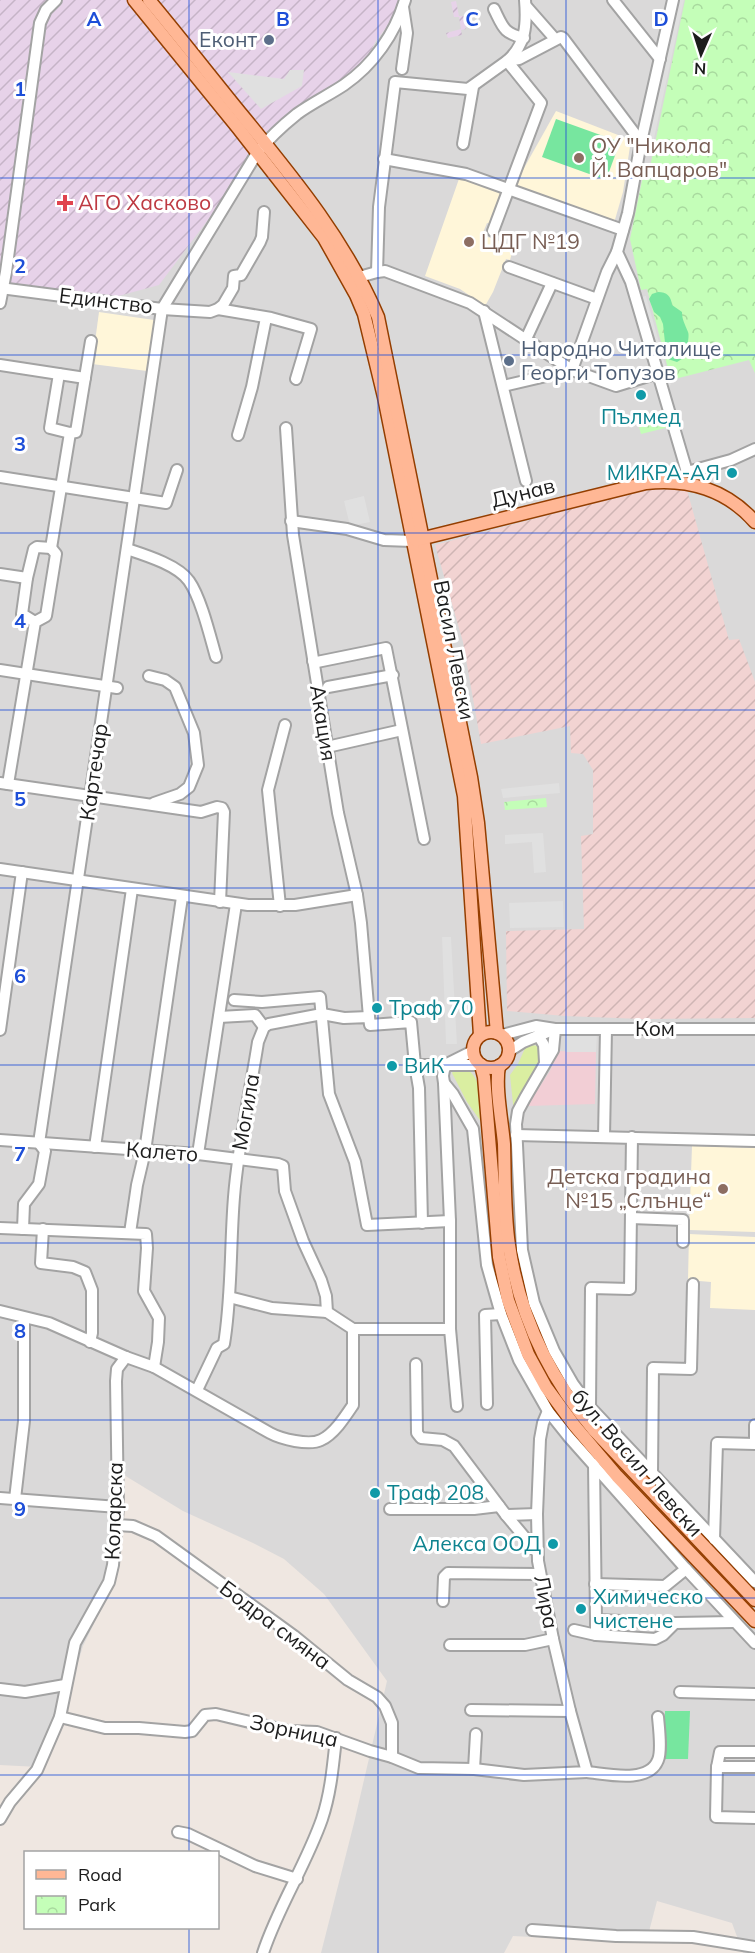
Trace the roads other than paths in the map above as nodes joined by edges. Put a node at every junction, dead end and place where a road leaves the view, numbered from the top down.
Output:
1 (56, 0) edge
2 (134, 0) edge
3 (149, 0) edge
4 (613, 0) edge
5 (673, 0) edge
6 (404, 3) edge
7 (525, 3) edge
8 (494, 9) dead end
9 (524, 38) junction
10 (559, 38) junction
11 (660, 59) junction
12 (507, 61) junction
13 (402, 69) dead end
14 (473, 87) junction
15 (641, 142) junction
16 (463, 144) dead end
17 (261, 148) junction
18 (384, 159) junction
19 (509, 189) junction
20 (264, 212) dead end
21 (623, 230) junction
22 (493, 231) dead end
23 (617, 252) junction
24 (509, 267) dead end
25 (377, 272) junction
26 (353, 279) junction
27 (552, 283) junction
28 (1, 288) edge
29 (597, 299) junction
30 (0, 303) edge
31 (162, 309) junction
32 (218, 309) junction
33 (484, 311) junction
34 (266, 318) junction
35 (526, 339) junction
36 (91, 341) dead end
37 (0, 365) edge
38 (572, 370) junction
39 (658, 373) junction
40 (59, 374) junction
41 (85, 378) junction
42 (296, 379) dead end
43 (503, 386) junction
44 (286, 428) dead end
45 (70, 433) junction
46 (238, 435) dead end
47 (755, 449) edge
48 (177, 470) dead end
49 (0, 477) edge
50 (526, 481) dead end
51 (60, 487) junction
52 (134, 497) junction
53 (291, 521) junction
54 (755, 522) edge
55 (418, 539) junction
56 (51, 548) junction
57 (127, 549) junction
58 (0, 574) edge
59 (27, 578) junction
60 (35, 622) junction
61 (216, 657) dead end
62 (313, 661) junction
63 (0, 670) edge
64 (25, 674) junction
65 (393, 675) junction
66 (149, 676) dead end
67 (112, 687) junction
68 (328, 687) dead end
69 (285, 725) dead end
70 (402, 730) junction
71 (327, 747) junction
72 (4, 783) edge
73 (90, 796) junction
74 (146, 804) junction
75 (424, 838) dead end
76 (0, 869) edge
77 (22, 872) junction
78 (78, 880) junction
79 (132, 889) junction
80 (357, 895) junction
81 (183, 897) junction
82 (220, 902) junction
83 (236, 904) junction
84 (280, 906) junction
85 (234, 1000) dead end
86 (322, 1014) junction
87 (219, 1017) junction
88 (369, 1017) junction
89 (264, 1027) junction
90 (555, 1029) junction
91 (606, 1029) junction
92 (755, 1029) edge
93 (0, 1030) edge
94 (499, 1034) junction
95 (480, 1035) junction
96 (538, 1035) junction
97 (473, 1051) junction
98 (509, 1051) junction
99 (545, 1062) junction
100 (447, 1064) junction
101 (415, 1065) junction
102 (481, 1065) junction
103 (499, 1066) junction
104 (444, 1083) junction
105 (516, 1136) junction
106 (604, 1137) junction
107 (632, 1137) junction
108 (0, 1140) edge
109 (755, 1141) edge
110 (39, 1143) junction
111 (95, 1147) junction
112 (145, 1151) junction
113 (198, 1154) junction
114 (237, 1158) junction
115 (630, 1218) junction
116 (450, 1221) junction
117 (422, 1222) junction
118 (0, 1228) edge
119 (23, 1229) junction
120 (43, 1229) junction
121 (130, 1233) junction
122 (683, 1242) dead end
123 (693, 1284) dead end
124 (228, 1297) junction
125 (0, 1311) edge
126 (327, 1312) junction
127 (501, 1314) junction
128 (24, 1318) junction
129 (352, 1329) junction
130 (450, 1329) junction
131 (90, 1341) junction
132 (126, 1357) junction
133 (416, 1364) dead end
134 (154, 1366) junction
135 (197, 1390) junction
136 (487, 1404) dead end
137 (456, 1406) dead end
138 (590, 1407) junction
139 (548, 1411) junction
140 (755, 1425) edge
141 (594, 1464) junction
142 (652, 1473) junction
143 (0, 1498) edge
144 (15, 1499) junction
145 (118, 1508) junction
146 (390, 1509) dead end
147 (503, 1511) junction
148 (537, 1514) junction
149 (117, 1525) junction
150 (714, 1539) junction
151 (537, 1552) junction
152 (686, 1569) junction
153 (540, 1574) junction
154 (755, 1582) edge
155 (595, 1584) junction
156 (755, 1600) edge
157 (443, 1601) dead end
158 (596, 1620) junction
159 (755, 1621) edge
160 (734, 1622) junction
161 (675, 1623) junction
162 (574, 1630) dead end
163 (596, 1635) junction
164 (553, 1639) junction
165 (755, 1643) edge
166 (450, 1645) dead end
167 (65, 1685) junction
168 (0, 1689) edge
169 (680, 1692) dead end
170 (755, 1694) edge
171 (471, 1710) dead end
172 (570, 1711) junction
173 (60, 1717) junction
174 (658, 1717) dead end
175 (476, 1734) dead end
176 (336, 1738) junction
177 (755, 1752) edge
178 (392, 1757) junction
179 (717, 1767) junction
180 (755, 1767) edge
181 (474, 1769) junction
182 (587, 1772) junction
183 (755, 1818) edge
184 (0, 1819) edge
185 (178, 1832) dead end
186 (297, 1879) junction
187 (532, 1930) dead end
188 (755, 1947) edge
189 (263, 1953) edge

1 - 28 street
2 - 17 main road
3 - 17 main road
4 - 11 street
5 - 11 street
6 - 13 street
6 - 17 street, Единство
7 - 9 street
7 - 10 street
8 - 9 street
9 - 12 street
10 - 12 street
10 - 15 street
11 - 15 street
12 - 14 street
12 - 19 street
14 - 16 street
14 - 18 street
15 - 21 street
17 - 26 main road
17 - 31 street, Единство
18 - 19 street
18 - 25 street
19 - 21 street
19 - 22 street
20 - 32 street
21 - 23 street
23 - 29 street
23 - 39 street
24 - 27 street
25 - 26 street
25 - 33 street
26 - 55 main road, Васил Левски
27 - 29 street
27 - 35 street
28 - 30 street
28 - 31 street, Единство
29 - 38 street
31 - 32 street
31 - 52 street, Картечар
32 - 34 street
33 - 35 street
33 - 43 street
34 - 42 street
34 - 46 street
35 - 38 street
36 - 41 street
37 - 40 street
38 - 39 street
38 - 43 street
39 - 47 street
40 - 41 street
40 - 45 street
41 - 45 street
43 - 50 street
44 - 53 street, Акация
45 - 51 street
48 - 52 street
49 - 51 street
51 - 52 street
51 - 56 street
52 - 57 street, Картечар
53 - 55 street, Дунав
53 - 62 street, Акация
54 - 55 main road, Дунав
55 - 94 main road, Васил Левски
55 - 95 main road, Васил Левски
56 - 59 street
56 - 60 street
57 - 61 street
57 - 67 street, Картечар
58 - 59 street
59 - 60 street
60 - 64 street
62 - 65 street
62 - 71 street, Акация
63 - 64 street
64 - 67 street
64 - 72 street
65 - 68 street
65 - 70 street
66 - 74 street
67 - 73 street, Картечар
69 - 84 street
70 - 71 street
70 - 75 street
71 - 80 street, Акация
72 - 73 street
73 - 74 street
73 - 78 street, Картечар
74 - 82 street
76 - 77 street
77 - 78 street
77 - 93 street
78 - 79 street
78 - 110 street, Картечар
79 - 81 street
79 - 111 street
80 - 84 street
80 - 88 street, Акация
81 - 82 street
81 - 112 street
82 - 83 street
83 - 84 street
83 - 87 street
85 - 86 street
86 - 88 street
86 - 89 street
86 - 117 street
87 - 89 street
87 - 113 street
88 - 101 street
89 - 114 street, Могила
90 - 91 street, Ком
90 - 94 street, Ком
90 - 96 street
90 - 99 street
91 - 92 street, Ком
91 - 106 street
94 - 95 main road
94 - 98 main road
95 - 97 main road
96 - 98 street
96 - 99 street
97 - 100 street
97 - 102 main road
98 - 103 main road
99 - 105 street
100 - 101 street
100 - 102 street
100 - 104 street
101 - 117 street
102 - 103 main road
102 - 159 main road, бул. Васил Левски
103 - 156 main road, бул. Васил Левски
104 - 116 street
104 - 127 street
105 - 106 street
105 - 138 street
106 - 107 street
107 - 109 street
107 - 115 street
108 - 110 street, Калето
110 - 111 street, Калето
110 - 119 street, Картечар
111 - 112 street, Калето
112 - 113 street, Калето
112 - 121 street
113 - 114 street, Калето
114 - 124 street, Могила
114 - 126 street, Калето
115 - 122 street
115 - 138 street
116 - 117 street
116 - 130 street
118 - 119 street
119 - 120 street
120 - 121 street
120 - 131 street
121 - 134 street
123 - 142 street
124 - 126 street
124 - 135 street, Могила
125 - 128 street
126 - 129 street
127 - 136 street
127 - 139 street
128 - 131 street
128 - 144 street
129 - 130 street
129 - 135 street
130 - 137 street
131 - 132 street
132 - 134 street
132 - 145 street, Коларска
133 - 147 street
134 - 135 street
138 - 142 street
139 - 141 street
139 - 148 street, Лира
140 - 150 street
141 - 152 street
141 - 155 street
142 - 150 street
143 - 144 street
144 - 145 street
145 - 149 street, Коларска
146 - 147 street
147 - 148 street
147 - 151 street
148 - 151 street, Лира
149 - 167 street, Коларска
149 - 178 street, Бодра смяна
150 - 154 street
151 - 153 street, Лира
152 - 155 street
152 - 160 street
153 - 157 street
153 - 164 street, Лира
155 - 158 street
158 - 161 street
158 - 163 street
160 - 161 street
160 - 165 street
161 - 163 street
162 - 163 street
164 - 166 street
164 - 172 street, Лира
167 - 168 street
167 - 173 street, Коларска
169 - 170 street
171 - 172 street
172 - 182 street, Лира
173 - 176 street, Зорница
173 - 184 street, Коларска
174 - 182 street
175 - 181 street
176 - 178 street, Зорница
176 - 186 street
177 - 179 street
178 - 181 street, Зорница
179 - 180 street
179 - 183 street
181 - 182 street, Зорница
185 - 186 street
186 - 189 street
187 - 188 street

